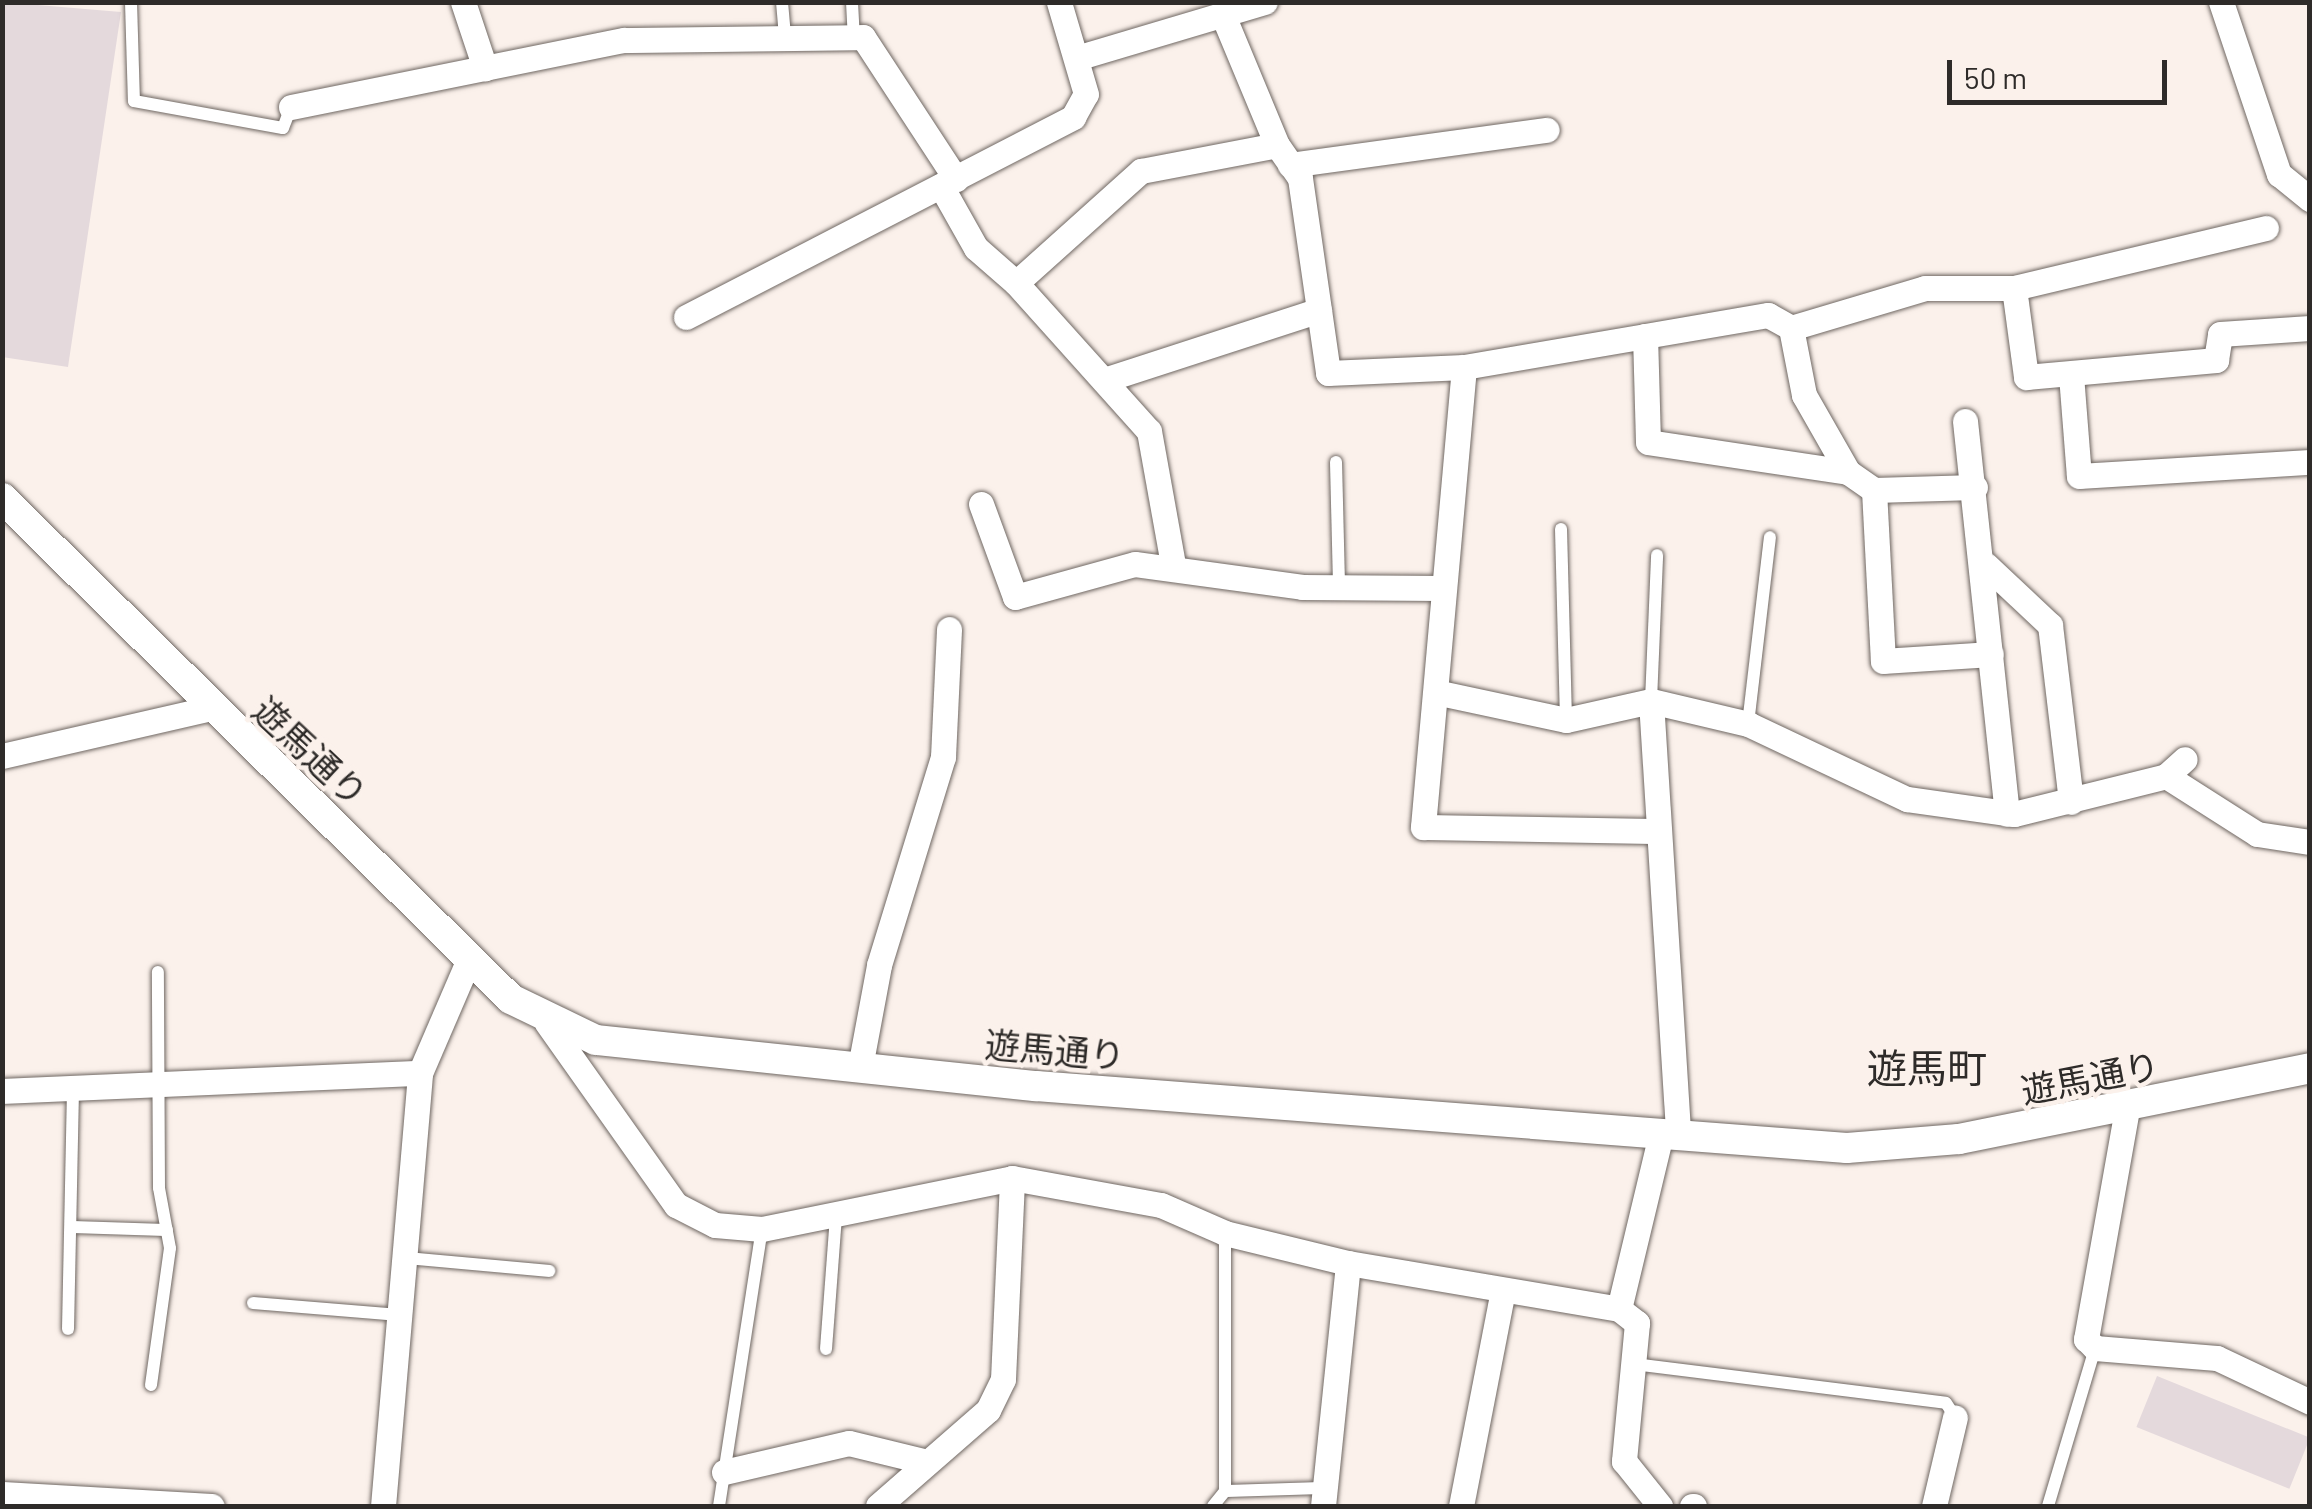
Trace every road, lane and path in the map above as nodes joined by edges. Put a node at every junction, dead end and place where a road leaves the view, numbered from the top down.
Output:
1 (131, 2) edge
2 (462, 2) edge
3 (782, 2) edge
4 (852, 2) edge
5 (1059, 2) edge
6 (1265, 2) edge
7 (2222, 2) edge
8 (1225, 20) junction
9 (786, 36) junction
10 (854, 37) junction
11 (1080, 57) junction
12 (484, 68) junction
13 (291, 107) joint
14 (1548, 130) dead end
15 (1284, 155) junction
16 (948, 183) junction
17 (2310, 199) edge
18 (2266, 228) dead end
19 (1016, 283) junction
20 (2014, 288) junction
21 (1319, 310) junction
22 (686, 317) dead end
23 (1791, 328) junction
24 (2310, 328) edge
25 (1645, 336) junction
26 (1464, 367) junction
27 (2071, 375) junction
28 (1104, 380) junction
29 (1965, 421) dead end
30 (1336, 462) dead end
31 (2310, 462) edge
32 (1848, 472) junction
33 (1975, 486) junction
34 (1874, 490) junction
35 (2, 498) edge
36 (980, 504) dead end
37 (1561, 528) dead end
38 (1770, 536) dead end
39 (1657, 555) dead end
40 (1173, 565) junction
41 (1986, 565) junction
42 (1338, 587) junction
43 (1442, 588) junction
44 (949, 629) dead end
45 (1991, 654) junction
46 (1440, 693) junction
47 (1651, 701) junction
48 (211, 708) junction
49 (1566, 720) junction
50 (1748, 724) junction
51 (2, 756) edge
52 (2071, 802) junction
53 (2008, 814) junction
54 (1655, 831) junction
55 (2310, 842) edge
56 (470, 957) junction
57 (158, 972) dead end
58 (548, 1024) junction
59 (860, 1067) junction
60 (2310, 1068) edge
61 (420, 1074) junction
62 (158, 1087) junction
63 (2, 1091) edge
64 (73, 1092) junction
65 (2127, 1109) junction
66 (1669, 1135) junction
67 (1012, 1178) junction
68 (836, 1216) junction
69 (71, 1227) junction
70 (762, 1229) junction
71 (167, 1230) junction
72 (1224, 1232) junction
73 (406, 1258) junction
74 (1348, 1263) junction
75 (548, 1271) dead end
76 (1502, 1290) junction
77 (253, 1303) dead end
78 (1619, 1310) junction
79 (403, 1316) junction
80 (68, 1330) dead end
81 (2095, 1348) junction
82 (826, 1349) dead end
83 (1634, 1364) junction
84 (151, 1385) dead end
85 (2310, 1402) edge
86 (1956, 1416) joint
87 (924, 1461) junction
88 (724, 1472) junction
89 (1225, 1490) junction
90 (2, 1494) edge
91 (1322, 1497) edge
92 (212, 1506) edge
93 (383, 1506) edge
94 (719, 1506) edge
95 (878, 1506) edge
96 (1213, 1506) edge
97 (1461, 1506) edge
98 (1660, 1506) edge
99 (1934, 1506) edge
100 (2048, 1506) edge

1 - 13 lane
2 - 12 street
3 - 9 lane
4 - 10 lane
5 - 11 street
6 - 8 street
7 - 17 street
8 - 11 street
8 - 15 street
9 - 10 street
9 - 12 street
10 - 16 street
11 - 16 street
12 - 13 street
14 - 15 street
15 - 19 street
15 - 21 street
16 - 19 street
16 - 22 street
18 - 20 street
19 - 28 street
20 - 23 street
20 - 27 street
21 - 26 street
21 - 28 street
23 - 25 street
23 - 32 street
24 - 27 street
25 - 26 street
25 - 32 street
26 - 43 street
27 - 31 street
28 - 40 street
29 - 33 street
30 - 42 lane
32 - 34 street
33 - 34 street
33 - 41 street
34 - 45 street
35 - 48 street, 遊馬通り
36 - 40 street
37 - 49 lane
38 - 50 lane
39 - 47 lane
40 - 42 street
41 - 45 street
41 - 52 street
42 - 43 street
43 - 46 street
44 - 59 street
45 - 53 street
46 - 49 street
46 - 54 street
47 - 49 street
47 - 50 street
47 - 54 street
48 - 51 street
48 - 56 street, 遊馬通り
50 - 53 street
52 - 53 street
52 - 55 street
54 - 66 street
56 - 58 street, 遊馬通り
56 - 61 street
57 - 62 lane
58 - 59 street, 遊馬通り
58 - 70 street
59 - 66 street, 遊馬通り
60 - 65 street, 遊馬通り
61 - 62 street
61 - 73 street
62 - 64 street
62 - 71 lane
63 - 64 street
64 - 69 lane
65 - 66 street, 遊馬通り
65 - 81 street
66 - 78 street
67 - 68 street
67 - 72 street
67 - 87 street
68 - 70 street
68 - 82 lane
69 - 71 lane
69 - 80 lane
70 - 88 lane
71 - 84 lane
72 - 74 street
72 - 89 lane
73 - 75 lane
73 - 79 street
74 - 76 street
74 - 91 street
76 - 78 street
76 - 97 street
77 - 79 lane
78 - 83 street
79 - 93 street
81 - 85 street
81 - 100 lane
83 - 86 lane
83 - 98 street
86 - 99 street
87 - 88 street
87 - 95 street
88 - 94 lane
89 - 91 lane
89 - 96 lane
90 - 92 street

